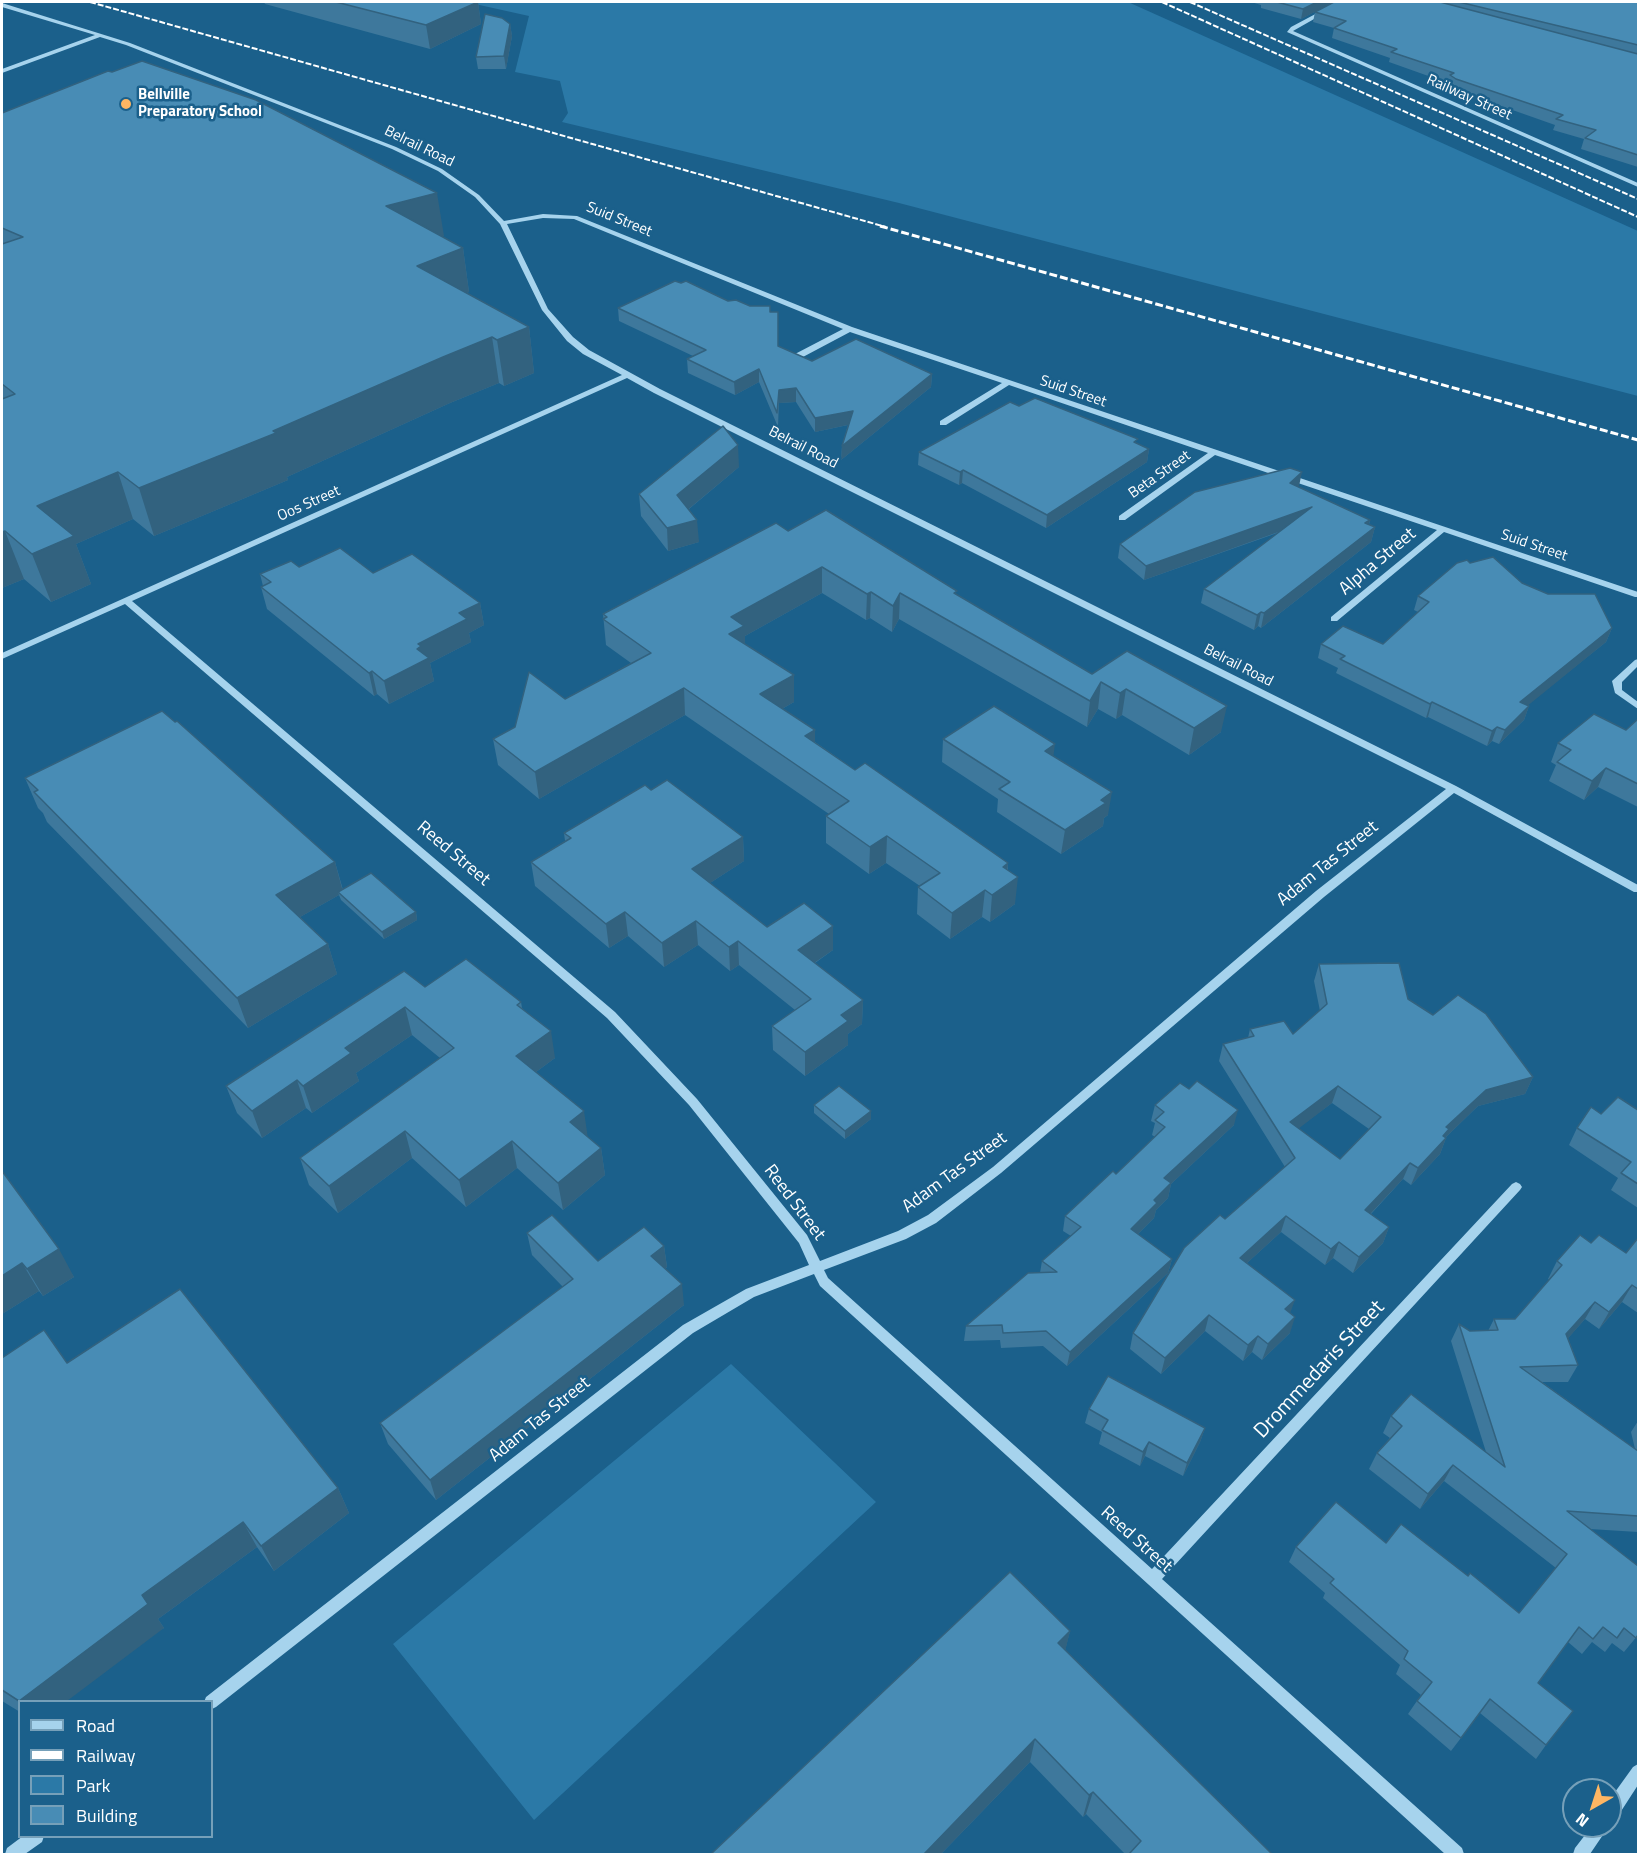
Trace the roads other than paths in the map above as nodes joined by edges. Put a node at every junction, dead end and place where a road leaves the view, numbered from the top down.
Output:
1 (1341, 2) edge
2 (2, 5) edge
3 (102, 35) junction
4 (2, 71) edge
5 (1638, 185) edge
6 (503, 223) junction
7 (849, 329) junction
8 (798, 356) edge
9 (627, 375) junction
10 (1007, 383) junction
11 (943, 423) dead end
12 (1213, 453) junction
13 (1122, 518) dead end
14 (1443, 530) junction
15 (1638, 595) edge
16 (127, 601) junction
17 (1334, 619) dead end
18 (2, 656) edge
19 (1638, 662) edge
20 (1637, 705) edge
21 (1453, 788) junction
22 (1638, 889) edge
23 (1516, 1187) dead end
24 (817, 1267) junction
25 (1152, 1579) junction
26 (212, 1700) edge
27 (1638, 1772) edge
28 (1622, 1795) edge
29 (33, 1838) edge
30 (1592, 1838) edge
31 (13, 1854) edge
32 (1456, 1854) edge
33 (1581, 1854) edge

1 - 5 street, Railway Street
2 - 3 street, Belrail Road
3 - 4 street
3 - 6 street, Belrail Road
6 - 7 street, Suid Street
6 - 9 street, Belrail Road
7 - 8 street
7 - 10 street, Suid Street
9 - 16 street, Oos Street
9 - 21 street, Belrail Road
10 - 11 street
10 - 12 street, Suid Street
12 - 13 street, Beta Street
12 - 14 street, Suid Street
14 - 15 street, Suid Street
14 - 17 street, Alpha Street
16 - 18 street, Oos Street
16 - 24 street, Reed Street
19 - 20 street
21 - 22 street, Belrail Road
21 - 24 street, Adam Tas Street
23 - 25 street, Drommedaris Street
24 - 25 street, Reed Street
24 - 26 street, Adam Tas Street
25 - 32 street, Reed Street
27 - 28 street
29 - 31 street
30 - 33 street

